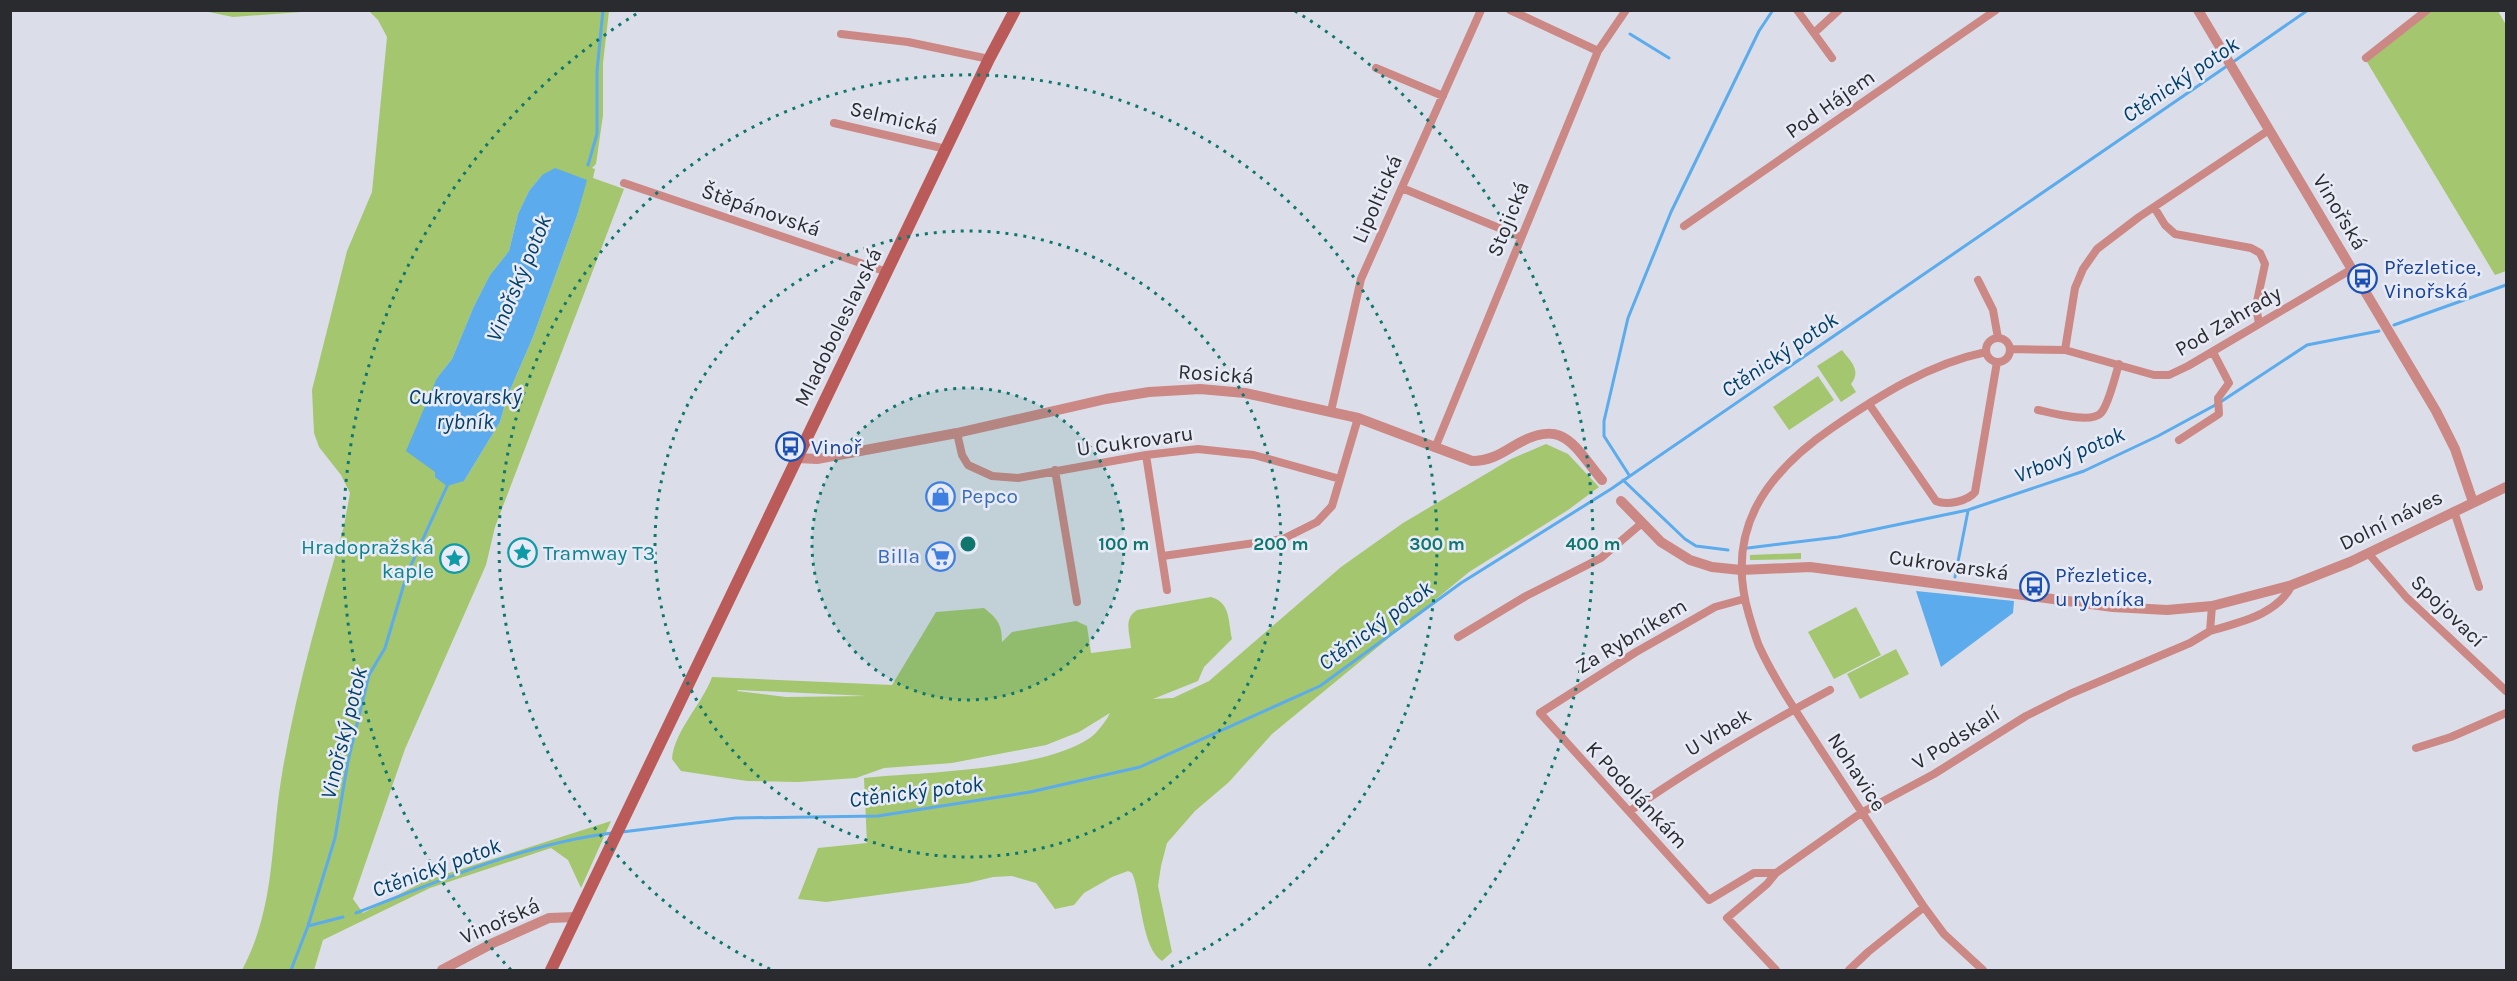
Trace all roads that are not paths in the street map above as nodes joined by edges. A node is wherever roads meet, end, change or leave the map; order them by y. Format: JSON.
{"nodes":[{"id":1,"x":1015,"y":10,"type":"edge"},
{"id":2,"x":1481,"y":10,"type":"edge"},
{"id":3,"x":1510,"y":10,"type":"edge"},
{"id":4,"x":1626,"y":10,"type":"edge"},
{"id":5,"x":1797,"y":10,"type":"edge"},
{"id":6,"x":1839,"y":10,"type":"edge"},
{"id":7,"x":1996,"y":10,"type":"edge"},
{"id":8,"x":2198,"y":10,"type":"edge"},
{"id":9,"x":2427,"y":10,"type":"edge"},
{"id":10,"x":1814,"y":33,"type":"junction"},
{"id":11,"x":841,"y":34,"type":"dead end"},
{"id":12,"x":1598,"y":51,"type":"junction"},
{"id":13,"x":1832,"y":58,"type":"dead end"},
{"id":14,"x":2366,"y":58,"type":"dead end"},
{"id":15,"x":989,"y":59,"type":"junction"},
{"id":16,"x":1376,"y":68,"type":"dead end"},
{"id":17,"x":1443,"y":96,"type":"junction"},
{"id":18,"x":834,"y":123,"type":"dead end"},
{"id":19,"x":2269,"y":130,"type":"junction"},
{"id":20,"x":946,"y":149,"type":"junction"},
{"id":21,"x":624,"y":183,"type":"dead end"},
{"id":22,"x":1402,"y":188,"type":"junction"},
{"id":23,"x":2154,"y":207,"type":"junction"},
{"id":24,"x":1684,"y":226,"type":"dead end"},
{"id":25,"x":1521,"y":237,"type":"junction"},
{"id":26,"x":2352,"y":269,"type":"junction"},
{"id":27,"x":887,"y":272,"type":"junction"},
{"id":28,"x":1978,"y":280,"type":"dead end"},
{"id":29,"x":2259,"y":324,"type":"junction"},
{"id":30,"x":1998,"y":339,"type":"junction"},
{"id":31,"x":2010,"y":349,"type":"junction"},
{"id":32,"x":2065,"y":350,"type":"junction"},
{"id":33,"x":1986,"y":352,"type":"junction"},
{"id":34,"x":2213,"y":352,"type":"junction"},
{"id":35,"x":1997,"y":362,"type":"junction"},
{"id":36,"x":2119,"y":364,"type":"junction"},
{"id":37,"x":1869,"y":404,"type":"junction"},
{"id":38,"x":2037,"y":410,"type":"dead end"},
{"id":39,"x":1330,"y":411,"type":"junction"},
{"id":40,"x":1358,"y":418,"type":"junction"},
{"id":41,"x":957,"y":433,"type":"junction"},
{"id":42,"x":2179,"y":440,"type":"dead end"},
{"id":43,"x":1435,"y":448,"type":"junction"},
{"id":44,"x":1146,"y":455,"type":"junction"},
{"id":45,"x":797,"y":458,"type":"junction"},
{"id":46,"x":1055,"y":470,"type":"junction"},
{"id":47,"x":1340,"y":479,"type":"junction"},
{"id":48,"x":1602,"y":480,"type":"dead end"},
{"id":49,"x":2506,"y":487,"type":"edge"},
{"id":50,"x":1621,"y":501,"type":"dead end"},
{"id":51,"x":2473,"y":502,"type":"junction"},
{"id":52,"x":2454,"y":512,"type":"junction"},
{"id":53,"x":1642,"y":523,"type":"junction"},
{"id":54,"x":2368,"y":553,"type":"junction"},
{"id":55,"x":1163,"y":556,"type":"junction"},
{"id":56,"x":1741,"y":570,"type":"junction"},
{"id":57,"x":2292,"y":585,"type":"junction"},
{"id":58,"x":2479,"y":587,"type":"dead end"},
{"id":59,"x":1167,"y":590,"type":"dead end"},
{"id":60,"x":1744,"y":599,"type":"junction"},
{"id":61,"x":1077,"y":602,"type":"dead end"},
{"id":62,"x":2212,"y":606,"type":"junction"},
{"id":63,"x":2210,"y":631,"type":"junction"},
{"id":64,"x":1458,"y":637,"type":"dead end"},
{"id":65,"x":1830,"y":690,"type":"dead end"},
{"id":66,"x":2506,"y":691,"type":"edge"},
{"id":67,"x":1795,"y":709,"type":"junction"},
{"id":68,"x":1540,"y":713,"type":"joint"},
{"id":69,"x":2506,"y":713,"type":"edge"},
{"id":70,"x":2416,"y":748,"type":"dead end"},
{"id":71,"x":1630,"y":811,"type":"junction"},
{"id":72,"x":1862,"y":813,"type":"junction"},
{"id":73,"x":1776,"y":873,"type":"junction"},
{"id":74,"x":1709,"y":900,"type":"joint"},
{"id":75,"x":1924,"y":907,"type":"junction"},
{"id":76,"x":577,"y":917,"type":"junction"},
{"id":77,"x":442,"y":970,"type":"edge"},
{"id":78,"x":551,"y":970,"type":"edge"},
{"id":79,"x":1776,"y":970,"type":"edge"},
{"id":80,"x":1849,"y":970,"type":"edge"},
{"id":81,"x":1983,"y":970,"type":"edge"}],
"edges":[{"from":1,"to":15,"type":"main road","name":"Mladoboleslavská"},
{"from":2,"to":17,"type":"street","name":"Lipoltická"},
{"from":3,"to":12,"type":"street"},
{"from":4,"to":12,"type":"street","name":"Stojická"},
{"from":5,"to":10,"type":"street"},
{"from":6,"to":10,"type":"street"},
{"from":7,"to":24,"type":"street","name":"Pod Hájem"},
{"from":8,"to":19,"type":"street","name":"Vinořská"},
{"from":9,"to":14,"type":"street"},
{"from":10,"to":13,"type":"street"},
{"from":11,"to":15,"type":"street"},
{"from":12,"to":25,"type":"street","name":"Stojická"},
{"from":15,"to":20,"type":"main road","name":"Mladoboleslavská"},
{"from":16,"to":17,"type":"street"},
{"from":17,"to":22,"type":"street","name":"Lipoltická"},
{"from":18,"to":20,"type":"street","name":"Selmická"},
{"from":19,"to":23,"type":"street"},
{"from":19,"to":26,"type":"street","name":"Vinořská"},
{"from":20,"to":27,"type":"main road","name":"Mladoboleslavská"},
{"from":21,"to":27,"type":"street","name":"Štěpánovská"},
{"from":22,"to":25,"type":"street"},
{"from":22,"to":39,"type":"street","name":"Lipoltická"},
{"from":23,"to":29,"type":"street"},
{"from":23,"to":32,"type":"street"},
{"from":25,"to":43,"type":"street","name":"Stojická"},
{"from":26,"to":29,"type":"street","name":"Pod Zahrady"},
{"from":26,"to":51,"type":"street","name":"Vinořská"},
{"from":27,"to":45,"type":"main road","name":"Mladoboleslavská"},
{"from":28,"to":30,"type":"street"},
{"from":29,"to":34,"type":"street","name":"Pod Zahrady"},
{"from":30,"to":31,"type":"street"},
{"from":30,"to":33,"type":"street"},
{"from":31,"to":32,"type":"street","name":"Pod Zahrady"},
{"from":31,"to":35,"type":"street"},
{"from":32,"to":36,"type":"street","name":"Pod Zahrady"},
{"from":33,"to":35,"type":"street"},
{"from":33,"to":37,"type":"street"},
{"from":34,"to":36,"type":"street","name":"Pod Zahrady"},
{"from":34,"to":42,"type":"street"},
{"from":35,"to":37,"type":"street"},
{"from":36,"to":38,"type":"street"},
{"from":37,"to":56,"type":"street"},
{"from":39,"to":40,"type":"street","name":"Rosická"},
{"from":39,"to":41,"type":"street","name":"Rosická"},
{"from":40,"to":43,"type":"street","name":"Rosická"},
{"from":40,"to":47,"type":"street"},
{"from":41,"to":45,"type":"street","name":"Rosická"},
{"from":41,"to":46,"type":"street","name":"U Cukrovaru"},
{"from":43,"to":48,"type":"street","name":"Rosická"},
{"from":44,"to":46,"type":"street","name":"U Cukrovaru"},
{"from":44,"to":47,"type":"street","name":"U Cukrovaru"},
{"from":44,"to":55,"type":"street"},
{"from":45,"to":76,"type":"main road","name":"Mladoboleslavská"},
{"from":46,"to":61,"type":"street"},
{"from":47,"to":55,"type":"street"},
{"from":49,"to":51,"type":"street","name":"Dolní náves"},
{"from":50,"to":53,"type":"street","name":"Cukrovarská"},
{"from":51,"to":52,"type":"street","name":"Dolní náves"},
{"from":52,"to":54,"type":"street","name":"Dolní náves"},
{"from":52,"to":58,"type":"street"},
{"from":53,"to":56,"type":"street","name":"Cukrovarská"},
{"from":53,"to":64,"type":"street"},
{"from":54,"to":57,"type":"street","name":"Dolní náves"},
{"from":54,"to":66,"type":"street","name":"Spojovací"},
{"from":55,"to":59,"type":"street"},
{"from":56,"to":60,"type":"street","name":"Nohavice"},
{"from":56,"to":62,"type":"street","name":"Cukrovarská"},
{"from":57,"to":62,"type":"street","name":"Cukrovarská"},
{"from":57,"to":63,"type":"street","name":"V Podskalí"},
{"from":60,"to":67,"type":"street","name":"Nohavice"},
{"from":60,"to":68,"type":"street","name":"Za Rybníkem"},
{"from":62,"to":63,"type":"street"},
{"from":63,"to":72,"type":"street","name":"V Podskalí"},
{"from":65,"to":67,"type":"street","name":"U Vrbek"},
{"from":67,"to":71,"type":"street","name":"U Vrbek"},
{"from":67,"to":72,"type":"street","name":"Nohavice"},
{"from":68,"to":71,"type":"street","name":"K Podolánkám"},
{"from":69,"to":70,"type":"street"},
{"from":71,"to":74,"type":"street","name":"K Podolánkám"},
{"from":72,"to":73,"type":"street","name":"V Podskalí"},
{"from":72,"to":75,"type":"street","name":"Nohavice"},
{"from":73,"to":74,"type":"street","name":"V Podskalí"},
{"from":73,"to":79,"type":"street"},
{"from":75,"to":80,"type":"street"},
{"from":75,"to":81,"type":"street","name":"Nohavice"},
{"from":76,"to":77,"type":"street","name":"Vinořská"},
{"from":76,"to":78,"type":"main road","name":"Mladoboleslavská"}]}
